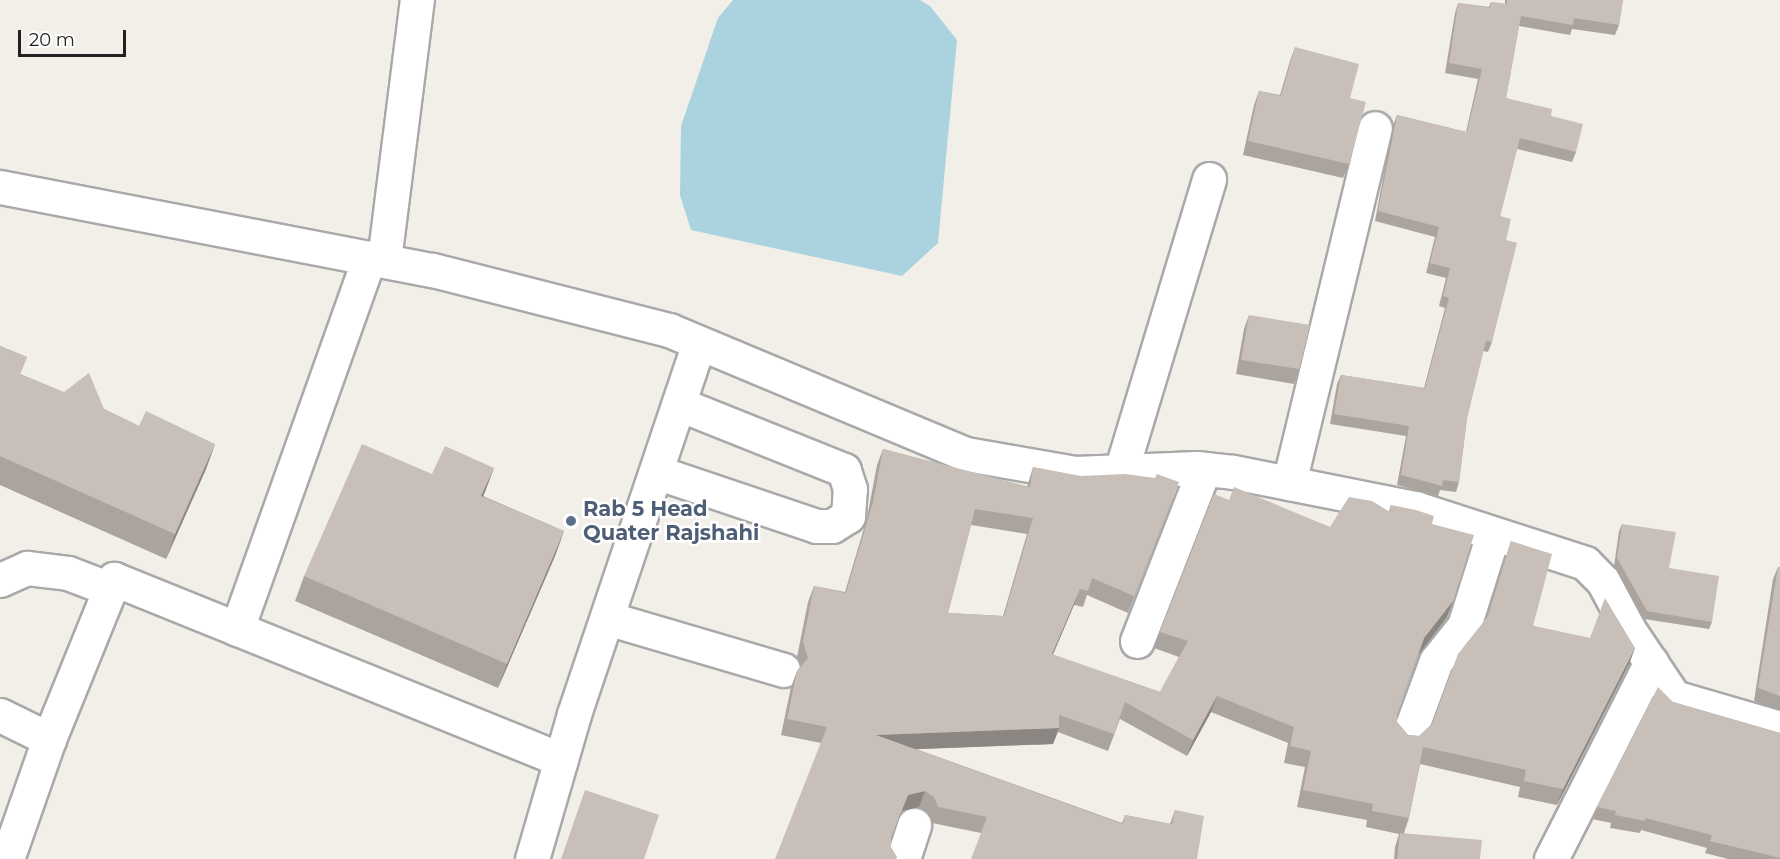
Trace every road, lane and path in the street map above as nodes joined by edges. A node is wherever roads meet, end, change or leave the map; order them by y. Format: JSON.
{"nodes":[{"id":1,"x":417,"y":0,"type":"edge"},
{"id":2,"x":1375,"y":128,"type":"dead end"},
{"id":3,"x":1209,"y":179,"type":"dead end"},
{"id":4,"x":0,"y":187,"type":"edge"},
{"id":5,"x":377,"y":259,"type":"junction"},
{"id":6,"x":699,"y":343,"type":"junction"},
{"id":7,"x":679,"y":404,"type":"junction"},
{"id":8,"x":1204,"y":468,"type":"junction"},
{"id":9,"x":1121,"y":471,"type":"junction"},
{"id":10,"x":656,"y":472,"type":"junction"},
{"id":11,"x":1289,"y":483,"type":"junction"},
{"id":12,"x":1493,"y":534,"type":"junction"},
{"id":13,"x":0,"y":580,"type":"edge"},
{"id":14,"x":110,"y":589,"type":"junction"},
{"id":15,"x":607,"y":618,"type":"junction"},
{"id":16,"x":237,"y":629,"type":"junction"},
{"id":17,"x":1137,"y":641,"type":"dead end"},
{"id":18,"x":1651,"y":662,"type":"junction"},
{"id":19,"x":784,"y":670,"type":"dead end"},
{"id":20,"x":0,"y":715,"type":"edge"},
{"id":21,"x":1780,"y":728,"type":"edge"},
{"id":22,"x":1409,"y":734,"type":"edge"},
{"id":23,"x":49,"y":739,"type":"junction"},
{"id":24,"x":561,"y":760,"type":"junction"},
{"id":25,"x":914,"y":825,"type":"dead end"},
{"id":26,"x":6,"y":848,"type":"edge"},
{"id":27,"x":532,"y":859,"type":"edge"},
{"id":28,"x":903,"y":859,"type":"edge"},
{"id":29,"x":1551,"y":859,"type":"edge"}],
"edges":[{"from":1,"to":5,"type":"street"},
{"from":2,"to":11,"type":"street"},
{"from":3,"to":9,"type":"street"},
{"from":4,"to":5,"type":"street"},
{"from":5,"to":6,"type":"street"},
{"from":5,"to":16,"type":"street"},
{"from":6,"to":7,"type":"street"},
{"from":6,"to":9,"type":"street"},
{"from":7,"to":10,"type":"street"},
{"from":7,"to":10,"type":"street"},
{"from":8,"to":9,"type":"street"},
{"from":8,"to":11,"type":"street"},
{"from":8,"to":17,"type":"street"},
{"from":10,"to":15,"type":"street"},
{"from":11,"to":12,"type":"street"},
{"from":12,"to":18,"type":"street"},
{"from":12,"to":22,"type":"street"},
{"from":13,"to":14,"type":"street"},
{"from":14,"to":16,"type":"street"},
{"from":14,"to":23,"type":"street"},
{"from":15,"to":19,"type":"street"},
{"from":15,"to":24,"type":"street"},
{"from":16,"to":24,"type":"street"},
{"from":18,"to":21,"type":"street"},
{"from":18,"to":29,"type":"street"},
{"from":20,"to":23,"type":"street"},
{"from":23,"to":26,"type":"street"},
{"from":24,"to":27,"type":"street"},
{"from":25,"to":28,"type":"street"}]}
